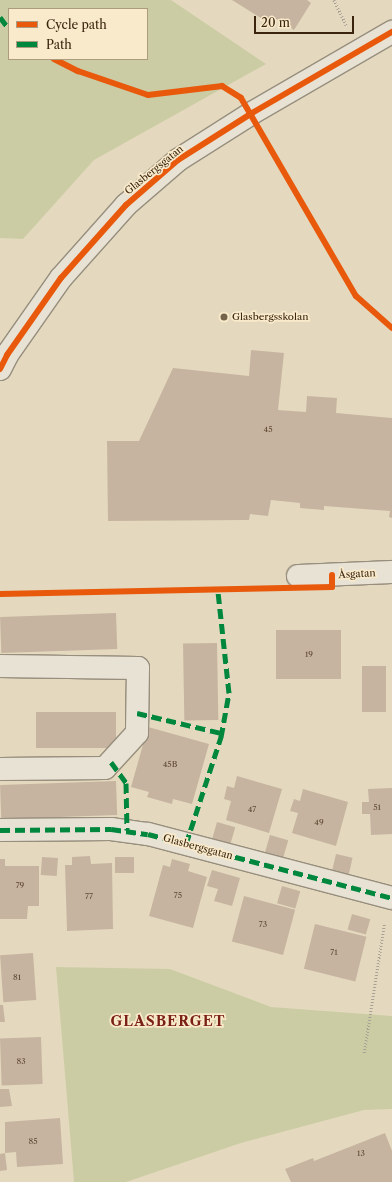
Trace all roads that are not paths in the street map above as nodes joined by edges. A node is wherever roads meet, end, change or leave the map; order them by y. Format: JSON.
{"nodes":[{"id":1,"x":392,"y":32,"type":"edge"},
{"id":2,"x":0,"y":369,"type":"edge"},
{"id":3,"x":392,"y":572,"type":"edge"},
{"id":4,"x":298,"y":576,"type":"dead end"},
{"id":5,"x":0,"y":666,"type":"edge"},
{"id":6,"x":0,"y":769,"type":"edge"},
{"id":7,"x":0,"y":830,"type":"edge"},
{"id":8,"x":390,"y":897,"type":"edge"}],
"edges":[{"from":1,"to":2,"type":"street","name":"Glasbergsgatan"},
{"from":3,"to":4,"type":"street","name":"Åsgatan"},
{"from":5,"to":6,"type":"street"},
{"from":7,"to":8,"type":"street","name":"Glasbergsgatan"}]}
